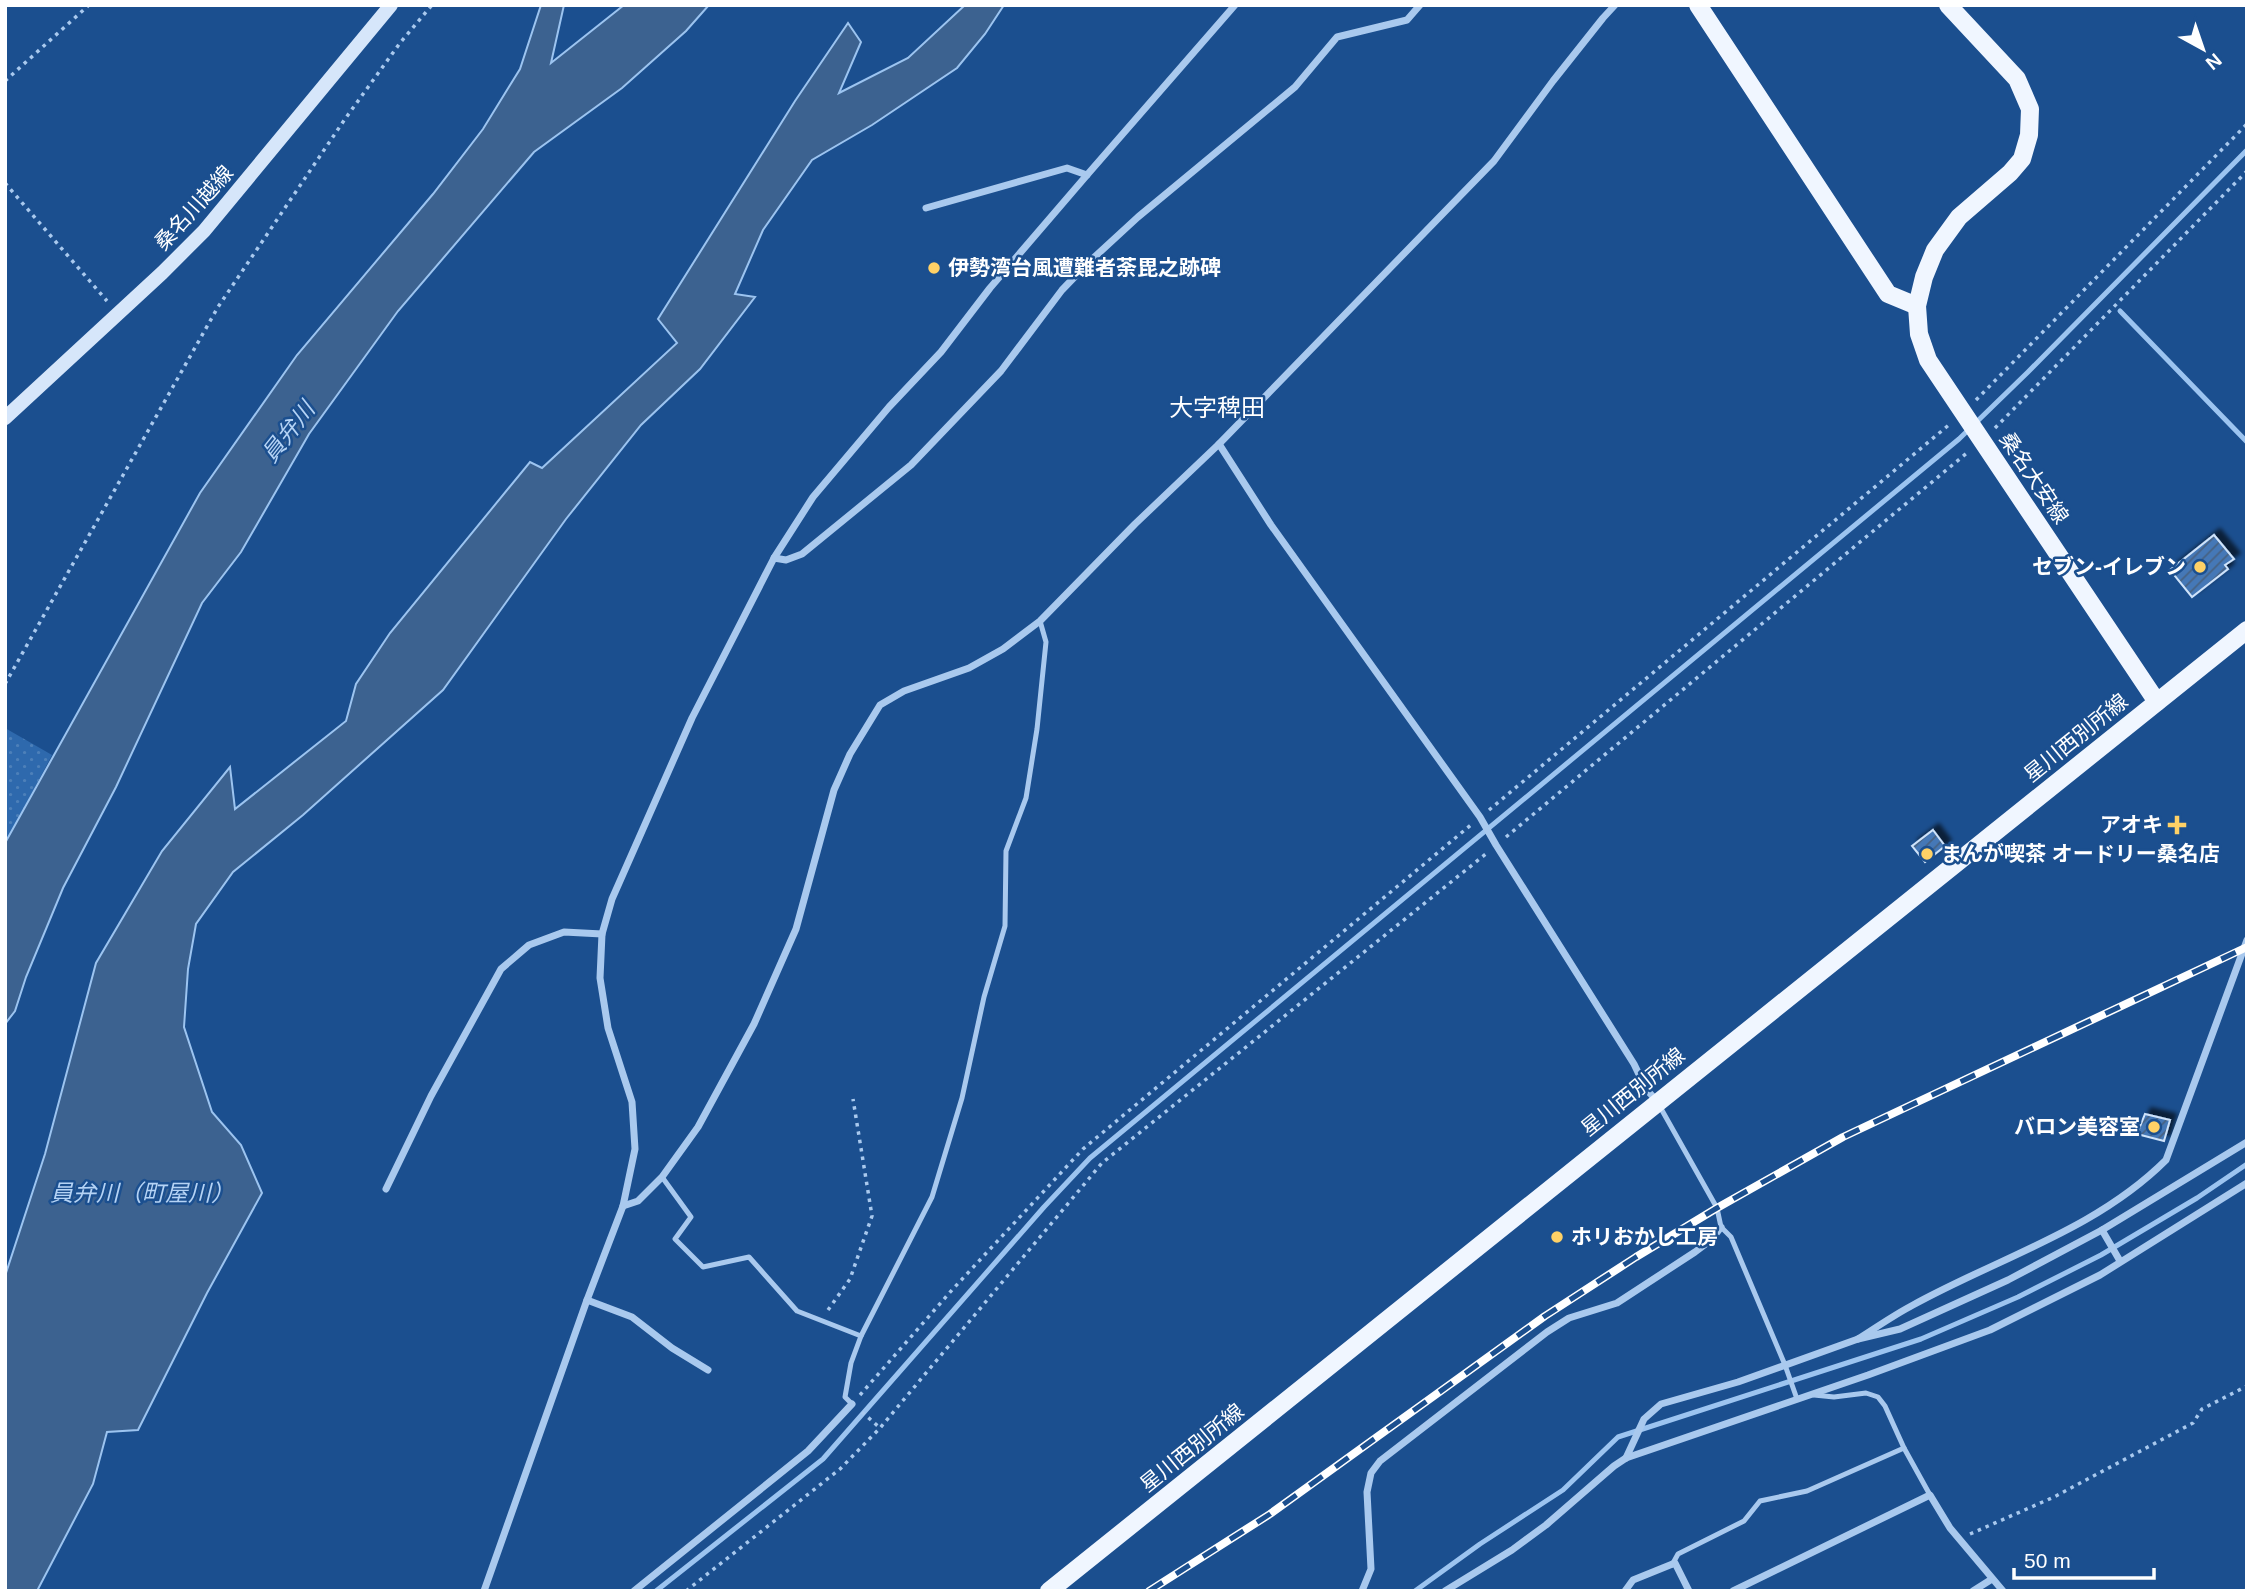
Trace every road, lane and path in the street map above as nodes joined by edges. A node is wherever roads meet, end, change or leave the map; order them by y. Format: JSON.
{"nodes":[{"id":1,"x":89,"y":5,"type":"edge"},
{"id":2,"x":391,"y":5,"type":"edge"},
{"id":3,"x":432,"y":5,"type":"edge"},
{"id":4,"x":1235,"y":5,"type":"edge"},
{"id":5,"x":1420,"y":5,"type":"edge"},
{"id":6,"x":1615,"y":5,"type":"edge"},
{"id":7,"x":1698,"y":5,"type":"edge"},
{"id":8,"x":1948,"y":5,"type":"edge"},
{"id":9,"x":5,"y":81,"type":"edge"},
{"id":10,"x":2247,"y":124,"type":"edge"},
{"id":11,"x":2247,"y":171,"type":"edge"},
{"id":12,"x":1087,"y":174,"type":"junction"},
{"id":13,"x":5,"y":183,"type":"edge"},
{"id":14,"x":926,"y":208,"type":"dead end"},
{"id":15,"x":1917,"y":306,"type":"junction"},
{"id":16,"x":118,"y":314,"type":"junction"},
{"id":17,"x":1965,"y":416,"type":"junction"},
{"id":18,"x":5,"y":418,"type":"edge"},
{"id":19,"x":1980,"y":439,"type":"junction"},
{"id":20,"x":1219,"y":444,"type":"junction"},
{"id":21,"x":774,"y":558,"type":"junction"},
{"id":22,"x":1040,"y":621,"type":"junction"},
{"id":23,"x":2247,"y":630,"type":"edge"},
{"id":24,"x":5,"y":684,"type":"edge"},
{"id":25,"x":2157,"y":702,"type":"junction"},
{"id":26,"x":1481,"y":819,"type":"junction"},
{"id":27,"x":1496,"y":845,"type":"junction"},
{"id":28,"x":602,"y":934,"type":"junction"},
{"id":29,"x":2247,"y":940,"type":"edge"},
{"id":30,"x":853,"y":1099,"type":"dead end"},
{"id":31,"x":1657,"y":1102,"type":"junction"},
{"id":32,"x":2247,"y":1142,"type":"edge"},
{"id":33,"x":663,"y":1177,"type":"junction"},
{"id":34,"x":2247,"y":1183,"type":"edge"},
{"id":35,"x":386,"y":1189,"type":"dead end"},
{"id":36,"x":624,"y":1206,"type":"junction"},
{"id":37,"x":1721,"y":1227,"type":"junction"},
{"id":38,"x":2104,"y":1232,"type":"junction"},
{"id":39,"x":2119,"y":1259,"type":"junction"},
{"id":40,"x":587,"y":1300,"type":"junction"},
{"id":41,"x":821,"y":1320,"type":"junction"},
{"id":42,"x":860,"y":1336,"type":"junction"},
{"id":43,"x":1858,"y":1339,"type":"junction"},
{"id":44,"x":1785,"y":1365,"type":"junction"},
{"id":45,"x":708,"y":1370,"type":"dead end"},
{"id":46,"x":2247,"y":1385,"type":"edge"},
{"id":47,"x":1808,"y":1394,"type":"junction"},
{"id":48,"x":1797,"y":1399,"type":"junction"},
{"id":49,"x":852,"y":1404,"type":"junction"},
{"id":50,"x":872,"y":1422,"type":"dead end"},
{"id":51,"x":880,"y":1428,"type":"junction"},
{"id":52,"x":1904,"y":1448,"type":"junction"},
{"id":53,"x":1626,"y":1458,"type":"junction"},
{"id":54,"x":1930,"y":1495,"type":"junction"},
{"id":55,"x":1959,"y":1539,"type":"junction"},
{"id":56,"x":1672,"y":1565,"type":"junction"},
{"id":57,"x":1992,"y":1579,"type":"junction"},
{"id":58,"x":484,"y":1591,"type":"edge"},
{"id":59,"x":634,"y":1591,"type":"edge"},
{"id":60,"x":686,"y":1591,"type":"edge"},
{"id":61,"x":1049,"y":1591,"type":"edge"},
{"id":62,"x":1362,"y":1591,"type":"edge"},
{"id":63,"x":1445,"y":1591,"type":"edge"},
{"id":64,"x":1625,"y":1591,"type":"edge"},
{"id":65,"x":1689,"y":1591,"type":"edge"},
{"id":66,"x":1732,"y":1591,"type":"edge"},
{"id":67,"x":1973,"y":1591,"type":"edge"},
{"id":68,"x":2003,"y":1591,"type":"edge"}],
"edges":[{"from":1,"to":9,"type":"path"},
{"from":2,"to":16,"type":"main road","name":"桑名川越線"},
{"from":3,"to":24,"type":"path"},
{"from":4,"to":12,"type":"street"},
{"from":5,"to":21,"type":"street"},
{"from":6,"to":20,"type":"street"},
{"from":7,"to":15,"type":"main road"},
{"from":8,"to":15,"type":"main road","name":"桑名大安線"},
{"from":10,"to":17,"type":"path"},
{"from":11,"to":19,"type":"path"},
{"from":12,"to":14,"type":"street"},
{"from":12,"to":21,"type":"street"},
{"from":13,"to":16,"type":"path"},
{"from":15,"to":17,"type":"main road","name":"桑名大安線"},
{"from":16,"to":18,"type":"main road","name":"桑名川越線"},
{"from":17,"to":19,"type":"main road","name":"桑名大安線"},
{"from":17,"to":26,"type":"path"},
{"from":19,"to":25,"type":"main road","name":"桑名大安線"},
{"from":19,"to":27,"type":"path"},
{"from":20,"to":22,"type":"street"},
{"from":20,"to":26,"type":"street"},
{"from":21,"to":28,"type":"street"},
{"from":22,"to":33,"type":"street"},
{"from":22,"to":42,"type":"lane"},
{"from":23,"to":25,"type":"main road","name":"星川西別所線"},
{"from":25,"to":31,"type":"main road","name":"星川西別所線"},
{"from":26,"to":27,"type":"street"},
{"from":26,"to":49,"type":"path"},
{"from":27,"to":31,"type":"street"},
{"from":27,"to":51,"type":"path"},
{"from":28,"to":35,"type":"street"},
{"from":28,"to":36,"type":"street"},
{"from":29,"to":43,"type":"street"},
{"from":30,"to":41,"type":"path"},
{"from":31,"to":37,"type":"lane"},
{"from":31,"to":61,"type":"main road","name":"星川西別所線"},
{"from":32,"to":38,"type":"street"},
{"from":33,"to":36,"type":"street"},
{"from":33,"to":41,"type":"lane"},
{"from":34,"to":39,"type":"street"},
{"from":36,"to":40,"type":"street"},
{"from":37,"to":44,"type":"lane"},
{"from":37,"to":62,"type":"street"},
{"from":38,"to":39,"type":"street"},
{"from":38,"to":43,"type":"street"},
{"from":39,"to":47,"type":"street"},
{"from":40,"to":45,"type":"street"},
{"from":40,"to":58,"type":"street"},
{"from":41,"to":42,"type":"lane"},
{"from":42,"to":49,"type":"lane"},
{"from":43,"to":44,"type":"street"},
{"from":44,"to":48,"type":"lane"},
{"from":44,"to":53,"type":"street"},
{"from":46,"to":55,"type":"path"},
{"from":47,"to":48,"type":"street"},
{"from":47,"to":52,"type":"lane"},
{"from":48,"to":53,"type":"street"},
{"from":49,"to":59,"type":"street"},
{"from":50,"to":51,"type":"path"},
{"from":51,"to":60,"type":"path"},
{"from":52,"to":54,"type":"lane"},
{"from":52,"to":56,"type":"lane"},
{"from":53,"to":63,"type":"street"},
{"from":54,"to":55,"type":"street"},
{"from":54,"to":66,"type":"street"},
{"from":55,"to":57,"type":"street"},
{"from":56,"to":64,"type":"street"},
{"from":56,"to":65,"type":"street"},
{"from":57,"to":67,"type":"street"},
{"from":57,"to":68,"type":"street"}]}
